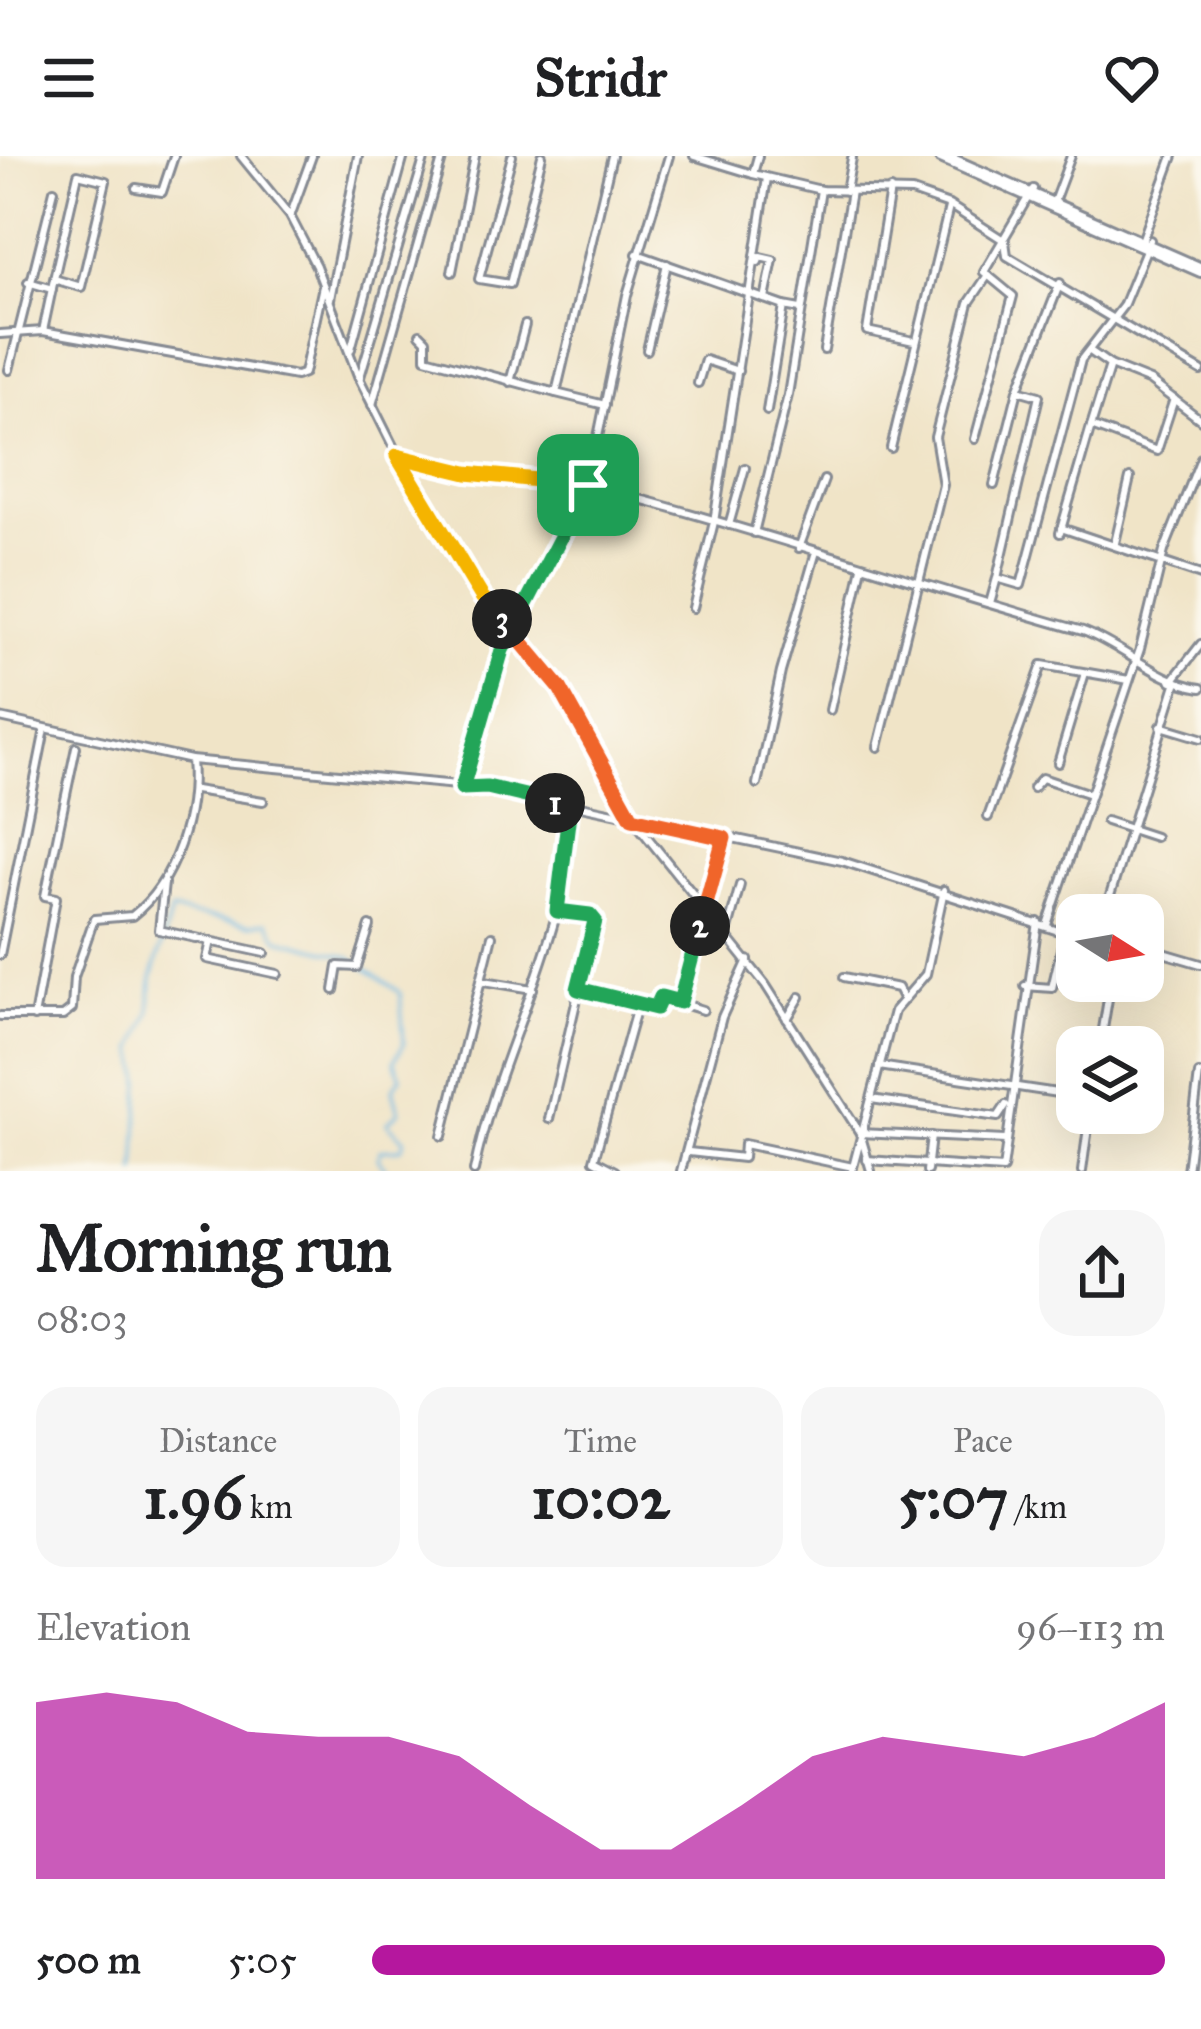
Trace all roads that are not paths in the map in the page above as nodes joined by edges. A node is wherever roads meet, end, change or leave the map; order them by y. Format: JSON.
{"nodes":[{"id":1,"x":174,"y":156,"type":"edge"},
{"id":2,"x":241,"y":156,"type":"edge"},
{"id":3,"x":312,"y":156,"type":"edge"},
{"id":4,"x":358,"y":156,"type":"edge"},
{"id":5,"x":404,"y":156,"type":"edge"},
{"id":6,"x":425,"y":156,"type":"edge"},
{"id":7,"x":443,"y":156,"type":"edge"},
{"id":8,"x":475,"y":156,"type":"edge"},
{"id":9,"x":512,"y":156,"type":"edge"},
{"id":10,"x":542,"y":156,"type":"edge"},
{"id":11,"x":612,"y":156,"type":"edge"},
{"id":12,"x":669,"y":156,"type":"edge"},
{"id":13,"x":694,"y":156,"type":"edge"},
{"id":14,"x":758,"y":156,"type":"edge"},
{"id":15,"x":941,"y":156,"type":"edge"},
{"id":16,"x":1071,"y":156,"type":"edge"},
{"id":17,"x":1173,"y":156,"type":"edge"},
{"id":18,"x":852,"y":158,"type":"edge"},
{"id":19,"x":968,"y":160,"type":"edge"},
{"id":20,"x":753,"y":174,"type":"junction"},
{"id":21,"x":767,"y":178,"type":"junction"},
{"id":22,"x":136,"y":188,"type":"dead end"},
{"id":23,"x":53,"y":190,"type":"dead end"},
{"id":24,"x":821,"y":190,"type":"junction"},
{"id":25,"x":890,"y":190,"type":"junction"},
{"id":26,"x":848,"y":191,"type":"junction"},
{"id":27,"x":1032,"y":192,"type":"junction"},
{"id":28,"x":1055,"y":199,"type":"junction"},
{"id":29,"x":949,"y":205,"type":"junction"},
{"id":30,"x":290,"y":216,"type":"junction"},
{"id":31,"x":1005,"y":241,"type":"junction"},
{"id":32,"x":1145,"y":242,"type":"junction"},
{"id":33,"x":638,"y":254,"type":"junction"},
{"id":34,"x":758,"y":262,"type":"dead end"},
{"id":35,"x":667,"y":264,"type":"junction"},
{"id":36,"x":1201,"y":266,"type":"edge"},
{"id":37,"x":452,"y":272,"type":"dead end"},
{"id":38,"x":988,"y":275,"type":"junction"},
{"id":39,"x":54,"y":279,"type":"junction"},
{"id":40,"x":28,"y":282,"type":"junction"},
{"id":41,"x":324,"y":284,"type":"junction"},
{"id":42,"x":1060,"y":284,"type":"junction"},
{"id":43,"x":52,"y":289,"type":"junction"},
{"id":44,"x":749,"y":293,"type":"junction"},
{"id":45,"x":330,"y":299,"type":"junction"},
{"id":46,"x":765,"y":299,"type":"junction"},
{"id":47,"x":784,"y":306,"type":"junction"},
{"id":48,"x":801,"y":309,"type":"junction"},
{"id":49,"x":1113,"y":321,"type":"junction"},
{"id":50,"x":525,"y":325,"type":"dead end"},
{"id":51,"x":43,"y":331,"type":"junction"},
{"id":52,"x":0,"y":334,"type":"edge"},
{"id":53,"x":420,"y":334,"type":"dead end"},
{"id":54,"x":16,"y":337,"type":"junction"},
{"id":55,"x":914,"y":340,"type":"junction"},
{"id":56,"x":647,"y":350,"type":"dead end"},
{"id":57,"x":824,"y":350,"type":"dead end"},
{"id":58,"x":1090,"y":351,"type":"junction"},
{"id":59,"x":350,"y":352,"type":"junction"},
{"id":60,"x":1110,"y":365,"type":"junction"},
{"id":61,"x":9,"y":370,"type":"dead end"},
{"id":62,"x":738,"y":371,"type":"junction"},
{"id":63,"x":1201,"y":371,"type":"edge"},
{"id":64,"x":359,"y":378,"type":"junction"},
{"id":65,"x":510,"y":382,"type":"junction"},
{"id":66,"x":698,"y":383,"type":"dead end"},
{"id":67,"x":1018,"y":390,"type":"junction"},
{"id":68,"x":556,"y":393,"type":"junction"},
{"id":69,"x":1174,"y":399,"type":"junction"},
{"id":70,"x":605,"y":404,"type":"junction"},
{"id":71,"x":372,"y":405,"type":"junction"},
{"id":72,"x":767,"y":411,"type":"dead end"},
{"id":73,"x":1201,"y":420,"type":"edge"},
{"id":74,"x":1091,"y":426,"type":"junction"},
{"id":75,"x":975,"y":439,"type":"dead end"},
{"id":76,"x":891,"y":448,"type":"dead end"},
{"id":77,"x":397,"y":456,"type":"junction"},
{"id":78,"x":1201,"y":458,"type":"edge"},
{"id":79,"x":746,"y":468,"type":"dead end"},
{"id":80,"x":1198,"y":469,"type":"edge"},
{"id":81,"x":1130,"y":478,"type":"dead end"},
{"id":82,"x":824,"y":481,"type":"dead end"},
{"id":83,"x":588,"y":485,"type":"junction"},
{"id":84,"x":994,"y":485,"type":"dead end"},
{"id":85,"x":714,"y":522,"type":"junction"},
{"id":86,"x":729,"y":525,"type":"junction"},
{"id":87,"x":754,"y":533,"type":"junction"},
{"id":88,"x":1115,"y":543,"type":"junction"},
{"id":89,"x":799,"y":548,"type":"junction"},
{"id":90,"x":815,"y":554,"type":"junction"},
{"id":91,"x":1162,"y":562,"type":"junction"},
{"id":92,"x":862,"y":567,"type":"junction"},
{"id":93,"x":1201,"y":575,"type":"edge"},
{"id":94,"x":997,"y":578,"type":"junction"},
{"id":95,"x":917,"y":581,"type":"junction"},
{"id":96,"x":990,"y":603,"type":"junction"},
{"id":97,"x":693,"y":608,"type":"dead end"},
{"id":98,"x":512,"y":631,"type":"junction"},
{"id":99,"x":1201,"y":644,"type":"edge"},
{"id":100,"x":1137,"y":656,"type":"junction"},
{"id":101,"x":1085,"y":673,"type":"junction"},
{"id":102,"x":1129,"y":680,"type":"junction"},
{"id":103,"x":1174,"y":683,"type":"junction"},
{"id":104,"x":1201,"y":688,"type":"edge"},
{"id":105,"x":830,"y":710,"type":"dead end"},
{"id":106,"x":0,"y":718,"type":"edge"},
{"id":107,"x":1161,"y":726,"type":"junction"},
{"id":108,"x":45,"y":729,"type":"junction"},
{"id":109,"x":1201,"y":737,"type":"edge"},
{"id":110,"x":76,"y":747,"type":"dead end"},
{"id":111,"x":878,"y":748,"type":"dead end"},
{"id":112,"x":191,"y":760,"type":"junction"},
{"id":113,"x":1058,"y":763,"type":"dead end"},
{"id":114,"x":757,"y":784,"type":"dead end"},
{"id":115,"x":462,"y":788,"type":"junction"},
{"id":116,"x":1033,"y":788,"type":"dead end"},
{"id":117,"x":194,"y":790,"type":"junction"},
{"id":118,"x":1090,"y":794,"type":"junction"},
{"id":119,"x":263,"y":800,"type":"dead end"},
{"id":120,"x":570,"y":805,"type":"junction"},
{"id":121,"x":988,"y":817,"type":"dead end"},
{"id":122,"x":632,"y":818,"type":"junction"},
{"id":123,"x":1106,"y":820,"type":"dead end"},
{"id":124,"x":1127,"y":826,"type":"junction"},
{"id":125,"x":1155,"y":837,"type":"dead end"},
{"id":126,"x":724,"y":838,"type":"junction"},
{"id":127,"x":164,"y":878,"type":"junction"},
{"id":128,"x":740,"y":885,"type":"dead end"},
{"id":129,"x":944,"y":890,"type":"junction"},
{"id":130,"x":1109,"y":894,"type":"edge"},
{"id":131,"x":557,"y":911,"type":"junction"},
{"id":132,"x":704,"y":911,"type":"junction"},
{"id":133,"x":1042,"y":923,"type":"junction"},
{"id":134,"x":370,"y":926,"type":"dead end"},
{"id":135,"x":1056,"y":928,"type":"edge"},
{"id":136,"x":726,"y":934,"type":"junction"},
{"id":137,"x":492,"y":936,"type":"dead end"},
{"id":138,"x":211,"y":941,"type":"junction"},
{"id":139,"x":265,"y":952,"type":"dead end"},
{"id":140,"x":1164,"y":953,"type":"edge"},
{"id":141,"x":0,"y":955,"type":"edge"},
{"id":142,"x":748,"y":960,"type":"junction"},
{"id":143,"x":1201,"y":964,"type":"edge"},
{"id":144,"x":1056,"y":971,"type":"edge"},
{"id":145,"x":278,"y":974,"type":"dead end"},
{"id":146,"x":844,"y":977,"type":"dead end"},
{"id":147,"x":484,"y":981,"type":"junction"},
{"id":148,"x":1025,"y":986,"type":"junction"},
{"id":149,"x":533,"y":989,"type":"junction"},
{"id":150,"x":578,"y":989,"type":"junction"},
{"id":151,"x":334,"y":990,"type":"dead end"},
{"id":152,"x":800,"y":997,"type":"dead end"},
{"id":153,"x":904,"y":998,"type":"junction"},
{"id":154,"x":680,"y":1002,"type":"junction"},
{"id":155,"x":638,"y":1003,"type":"junction"},
{"id":156,"x":703,"y":1010,"type":"dead end"},
{"id":157,"x":0,"y":1016,"type":"edge"},
{"id":158,"x":34,"y":1016,"type":"junction"},
{"id":159,"x":786,"y":1020,"type":"junction"},
{"id":160,"x":879,"y":1066,"type":"junction"},
{"id":161,"x":1199,"y":1074,"type":"edge"},
{"id":162,"x":1010,"y":1088,"type":"junction"},
{"id":163,"x":1056,"y":1093,"type":"edge"},
{"id":164,"x":869,"y":1099,"type":"junction"},
{"id":165,"x":1008,"y":1102,"type":"junction"},
{"id":166,"x":549,"y":1119,"type":"dead end"},
{"id":167,"x":860,"y":1132,"type":"junction"},
{"id":168,"x":1087,"y":1134,"type":"edge"},
{"id":169,"x":442,"y":1136,"type":"dead end"},
{"id":170,"x":931,"y":1136,"type":"junction"},
{"id":171,"x":1005,"y":1140,"type":"junction"},
{"id":172,"x":689,"y":1152,"type":"dead end"},
{"id":173,"x":867,"y":1160,"type":"junction"},
{"id":174,"x":928,"y":1167,"type":"edge"},
{"id":175,"x":852,"y":1169,"type":"edge"},
{"id":176,"x":474,"y":1171,"type":"edge"},
{"id":177,"x":615,"y":1171,"type":"edge"},
{"id":178,"x":681,"y":1171,"type":"edge"},
{"id":179,"x":871,"y":1171,"type":"edge"},
{"id":180,"x":1082,"y":1171,"type":"edge"},
{"id":181,"x":1187,"y":1171,"type":"edge"}],
"edges":[{"from":1,"to":22,"type":"street"},
{"from":2,"to":30,"type":"street"},
{"from":3,"to":30,"type":"street"},
{"from":4,"to":45,"type":"street"},
{"from":5,"to":59,"type":"street"},
{"from":6,"to":64,"type":"street"},
{"from":7,"to":71,"type":"street"},
{"from":8,"to":37,"type":"street"},
{"from":9,"to":10,"type":"street"},
{"from":11,"to":68,"type":"street"},
{"from":12,"to":33,"type":"street"},
{"from":13,"to":20,"type":"street"},
{"from":14,"to":20,"type":"street"},
{"from":15,"to":19,"type":"main road"},
{"from":16,"to":28,"type":"street"},
{"from":17,"to":32,"type":"street"},
{"from":18,"to":26,"type":"street"},
{"from":19,"to":27,"type":"main road"},
{"from":20,"to":21,"type":"street"},
{"from":21,"to":24,"type":"street"},
{"from":21,"to":44,"type":"street"},
{"from":23,"to":40,"type":"street"},
{"from":24,"to":26,"type":"street"},
{"from":24,"to":48,"type":"street"},
{"from":25,"to":26,"type":"street"},
{"from":25,"to":29,"type":"street"},
{"from":25,"to":55,"type":"street"},
{"from":26,"to":57,"type":"street"},
{"from":27,"to":28,"type":"main road"},
{"from":27,"to":31,"type":"street"},
{"from":27,"to":32,"type":"main road"},
{"from":28,"to":32,"type":"main road"},
{"from":29,"to":31,"type":"street"},
{"from":29,"to":55,"type":"street"},
{"from":30,"to":41,"type":"street"},
{"from":31,"to":38,"type":"street"},
{"from":31,"to":42,"type":"street"},
{"from":32,"to":36,"type":"main road"},
{"from":32,"to":49,"type":"street"},
{"from":33,"to":35,"type":"street"},
{"from":33,"to":70,"type":"street"},
{"from":34,"to":46,"type":"street"},
{"from":35,"to":44,"type":"street"},
{"from":35,"to":56,"type":"street"},
{"from":38,"to":75,"type":"street"},
{"from":38,"to":95,"type":"street"},
{"from":39,"to":39,"type":"street"},
{"from":39,"to":43,"type":"street"},
{"from":40,"to":43,"type":"street"},
{"from":40,"to":54,"type":"street"},
{"from":41,"to":45,"type":"street"},
{"from":41,"to":51,"type":"street"},
{"from":42,"to":49,"type":"street"},
{"from":42,"to":67,"type":"street"},
{"from":43,"to":51,"type":"street"},
{"from":44,"to":46,"type":"street"},
{"from":44,"to":62,"type":"street"},
{"from":45,"to":59,"type":"street"},
{"from":46,"to":47,"type":"street"},
{"from":47,"to":48,"type":"street"},
{"from":47,"to":72,"type":"street"},
{"from":48,"to":87,"type":"street"},
{"from":49,"to":58,"type":"street"},
{"from":49,"to":63,"type":"street"},
{"from":50,"to":65,"type":"street"},
{"from":51,"to":54,"type":"street"},
{"from":52,"to":54,"type":"street"},
{"from":53,"to":65,"type":"street"},
{"from":54,"to":61,"type":"street"},
{"from":55,"to":76,"type":"street"},
{"from":58,"to":60,"type":"street"},
{"from":58,"to":94,"type":"street"},
{"from":59,"to":64,"type":"street"},
{"from":60,"to":69,"type":"street"},
{"from":60,"to":74,"type":"street"},
{"from":62,"to":66,"type":"street"},
{"from":62,"to":85,"type":"street"},
{"from":64,"to":71,"type":"street"},
{"from":65,"to":68,"type":"street"},
{"from":67,"to":84,"type":"street"},
{"from":67,"to":94,"type":"street"},
{"from":68,"to":70,"type":"street"},
{"from":69,"to":73,"type":"street"},
{"from":69,"to":74,"type":"street"},
{"from":70,"to":83,"type":"street"},
{"from":71,"to":77,"type":"street"},
{"from":74,"to":88,"type":"street"},
{"from":77,"to":83,"type":"street"},
{"from":77,"to":98,"type":"street"},
{"from":78,"to":80,"type":"street"},
{"from":79,"to":86,"type":"street"},
{"from":80,"to":91,"type":"street"},
{"from":81,"to":88,"type":"street"},
{"from":82,"to":89,"type":"street"},
{"from":83,"to":85,"type":"street"},
{"from":83,"to":98,"type":"street"},
{"from":85,"to":86,"type":"street"},
{"from":85,"to":97,"type":"street"},
{"from":86,"to":87,"type":"street"},
{"from":87,"to":89,"type":"street"},
{"from":88,"to":91,"type":"street"},
{"from":89,"to":90,"type":"street"},
{"from":90,"to":92,"type":"street"},
{"from":90,"to":114,"type":"street"},
{"from":91,"to":93,"type":"street"},
{"from":91,"to":100,"type":"street"},
{"from":92,"to":95,"type":"street"},
{"from":92,"to":105,"type":"street"},
{"from":94,"to":96,"type":"street"},
{"from":95,"to":96,"type":"street"},
{"from":95,"to":111,"type":"street"},
{"from":96,"to":100,"type":"street"},
{"from":98,"to":115,"type":"street"},
{"from":98,"to":122,"type":"street"},
{"from":99,"to":103,"type":"street"},
{"from":100,"to":102,"type":"street"},
{"from":100,"to":103,"type":"street"},
{"from":101,"to":102,"type":"street"},
{"from":101,"to":113,"type":"street"},
{"from":101,"to":121,"type":"street"},
{"from":102,"to":118,"type":"street"},
{"from":103,"to":104,"type":"street"},
{"from":103,"to":107,"type":"street"},
{"from":106,"to":108,"type":"street"},
{"from":107,"to":109,"type":"street"},
{"from":107,"to":124,"type":"street"},
{"from":108,"to":112,"type":"street"},
{"from":108,"to":141,"type":"street"},
{"from":110,"to":158,"type":"street"},
{"from":112,"to":115,"type":"street"},
{"from":112,"to":117,"type":"street"},
{"from":115,"to":120,"type":"street"},
{"from":116,"to":118,"type":"street"},
{"from":117,"to":119,"type":"street"},
{"from":117,"to":127,"type":"street"},
{"from":118,"to":133,"type":"street"},
{"from":120,"to":122,"type":"street"},
{"from":120,"to":131,"type":"street"},
{"from":122,"to":126,"type":"street"},
{"from":122,"to":132,"type":"street"},
{"from":123,"to":124,"type":"street"},
{"from":124,"to":125,"type":"street"},
{"from":124,"to":130,"type":"street"},
{"from":126,"to":129,"type":"street"},
{"from":126,"to":132,"type":"street"},
{"from":127,"to":138,"type":"street"},
{"from":127,"to":158,"type":"street"},
{"from":128,"to":136,"type":"street"},
{"from":129,"to":133,"type":"street"},
{"from":129,"to":153,"type":"street"},
{"from":131,"to":149,"type":"street"},
{"from":131,"to":150,"type":"street"},
{"from":132,"to":136,"type":"street"},
{"from":132,"to":154,"type":"street"},
{"from":133,"to":135,"type":"street"},
{"from":133,"to":148,"type":"street"},
{"from":134,"to":151,"type":"street"},
{"from":136,"to":142,"type":"street"},
{"from":137,"to":147,"type":"street"},
{"from":138,"to":139,"type":"street"},
{"from":138,"to":145,"type":"street"},
{"from":140,"to":143,"type":"street"},
{"from":142,"to":159,"type":"street"},
{"from":142,"to":178,"type":"street"},
{"from":144,"to":148,"type":"street"},
{"from":146,"to":153,"type":"street"},
{"from":147,"to":149,"type":"street"},
{"from":147,"to":169,"type":"street"},
{"from":148,"to":162,"type":"street"},
{"from":149,"to":176,"type":"street"},
{"from":150,"to":155,"type":"street"},
{"from":150,"to":166,"type":"street"},
{"from":152,"to":159,"type":"street"},
{"from":153,"to":160,"type":"street"},
{"from":154,"to":155,"type":"street"},
{"from":154,"to":156,"type":"street"},
{"from":155,"to":177,"type":"street"},
{"from":157,"to":158,"type":"street"},
{"from":159,"to":167,"type":"street"},
{"from":160,"to":162,"type":"street"},
{"from":160,"to":164,"type":"street"},
{"from":161,"to":181,"type":"street"},
{"from":162,"to":163,"type":"street"},
{"from":162,"to":165,"type":"street"},
{"from":164,"to":165,"type":"street"},
{"from":164,"to":167,"type":"street"},
{"from":165,"to":171,"type":"street"},
{"from":167,"to":170,"type":"street"},
{"from":167,"to":173,"type":"street"},
{"from":167,"to":175,"type":"street"},
{"from":168,"to":180,"type":"street"},
{"from":170,"to":171,"type":"street"},
{"from":170,"to":174,"type":"street"},
{"from":171,"to":174,"type":"street"},
{"from":172,"to":175,"type":"street"},
{"from":173,"to":174,"type":"street"},
{"from":173,"to":179,"type":"street"}]}
